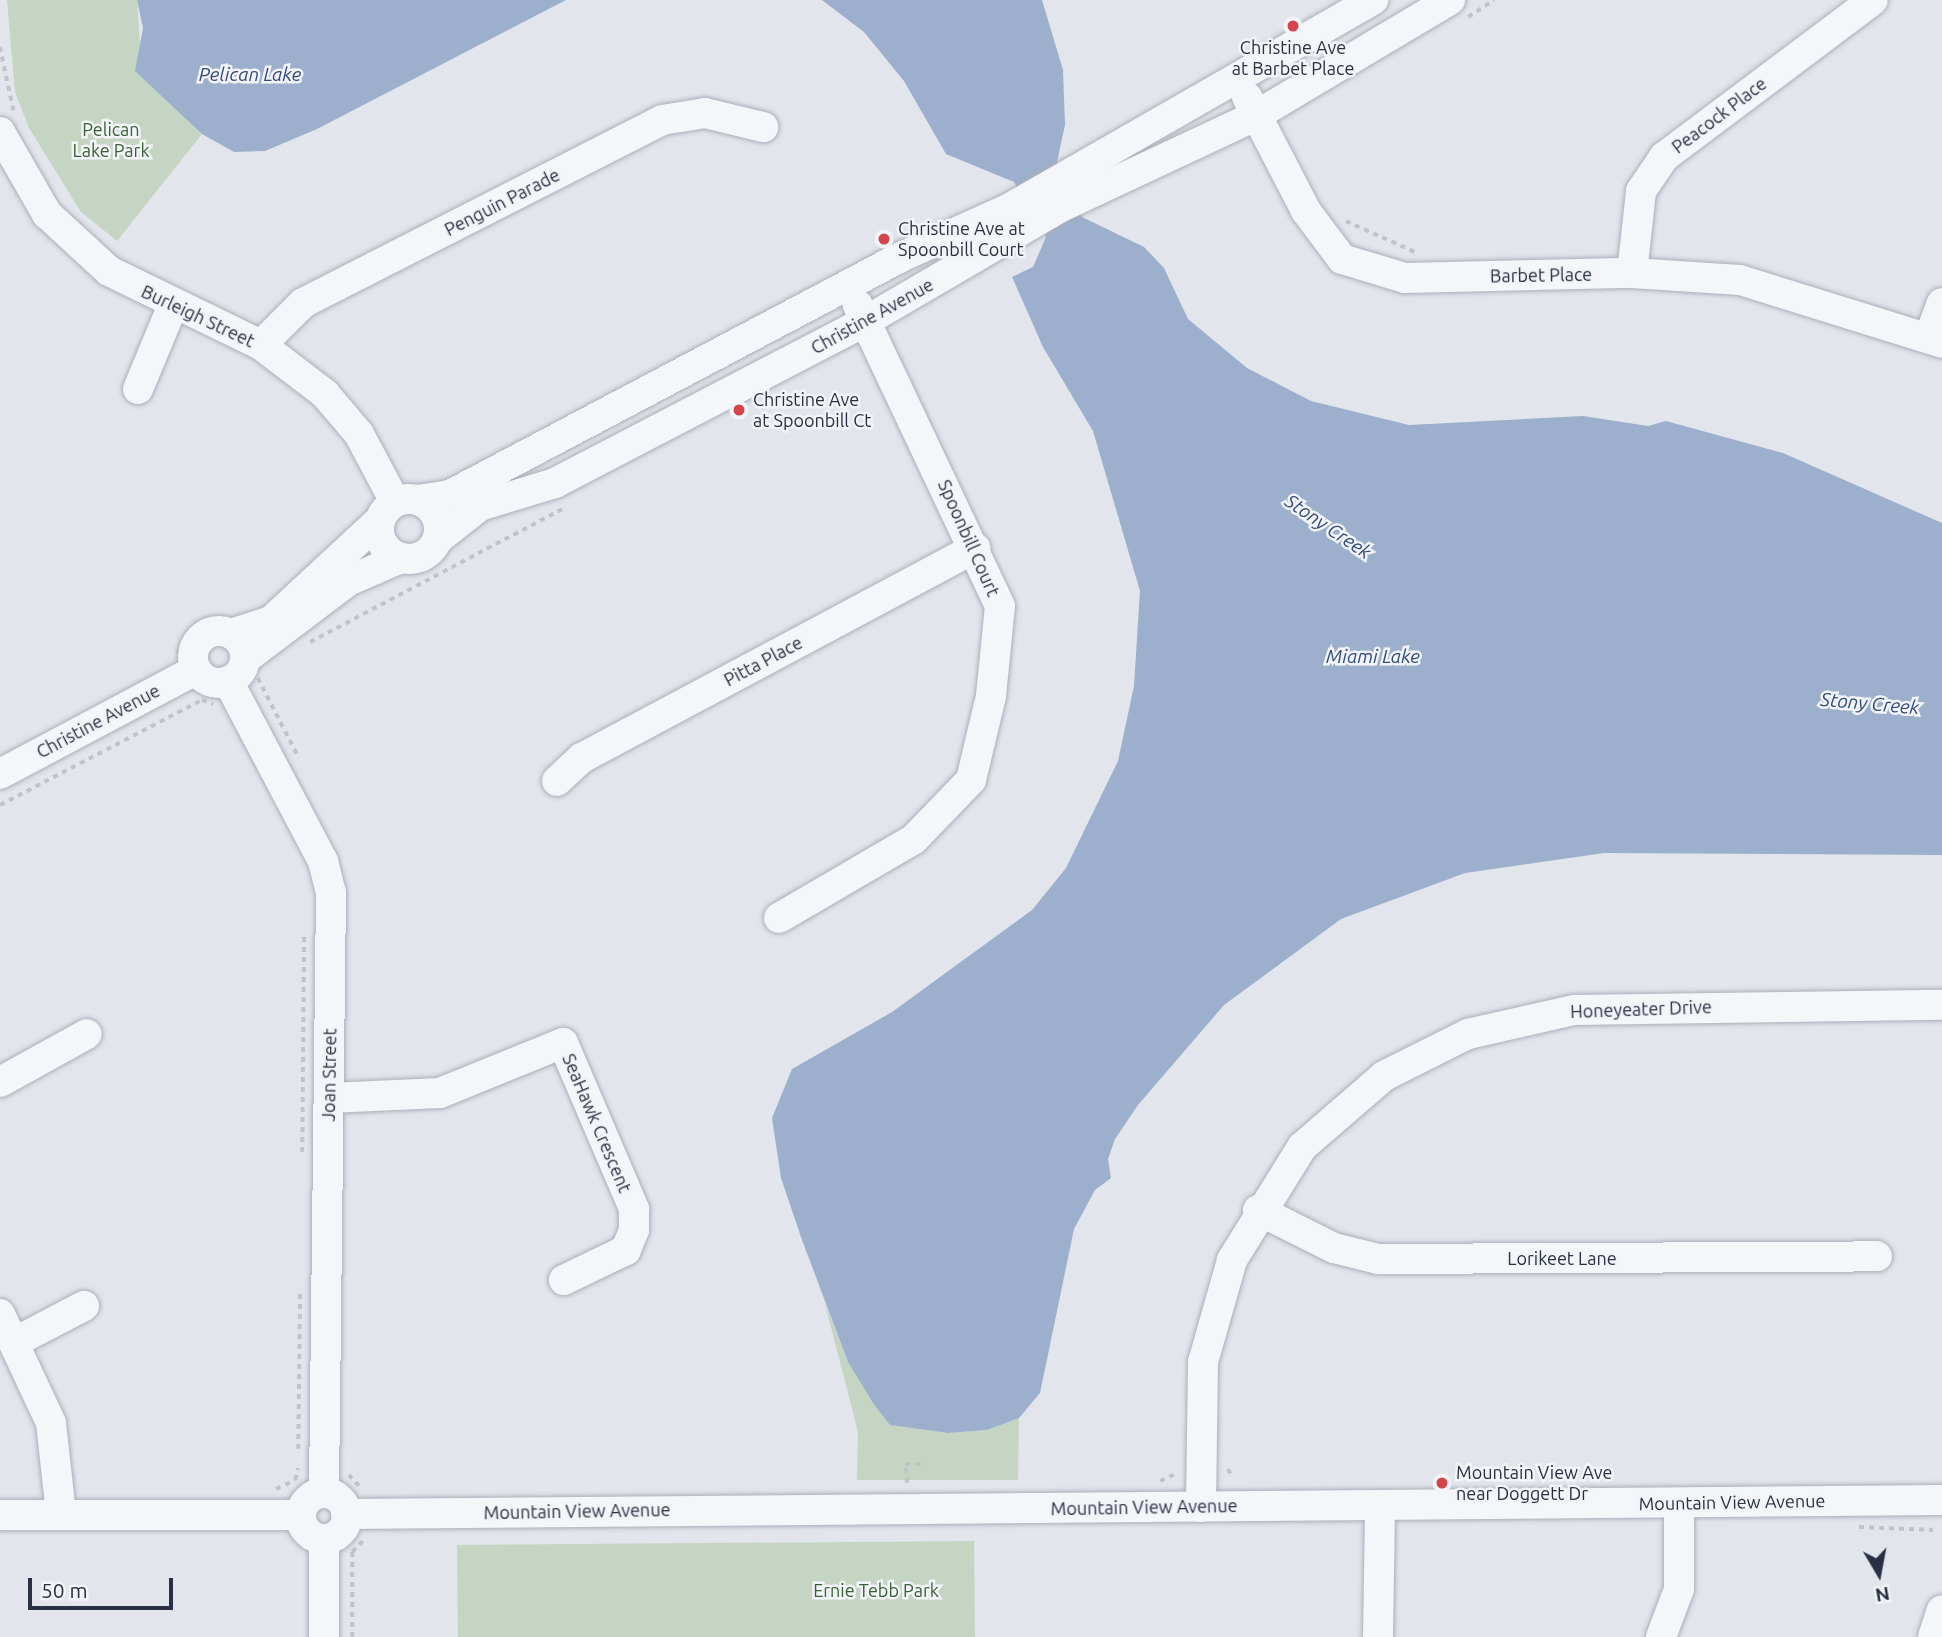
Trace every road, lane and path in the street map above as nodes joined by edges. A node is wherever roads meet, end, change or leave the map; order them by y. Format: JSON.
{"nodes":[{"id":1,"x":1373,"y":0,"type":"edge"},
{"id":2,"x":1494,"y":0,"type":"edge"},
{"id":3,"x":1874,"y":0,"type":"edge"},
{"id":4,"x":1453,"y":13,"type":"edge"},
{"id":5,"x":0,"y":47,"type":"edge"},
{"id":6,"x":1237,"y":80,"type":"junction"},
{"id":7,"x":1257,"y":114,"type":"junction"},
{"id":8,"x":764,"y":127,"type":"dead end"},
{"id":9,"x":5,"y":136,"type":"edge"},
{"id":10,"x":1100,"y":174,"type":"junction"},
{"id":11,"x":1337,"y":215,"type":"dead end"},
{"id":12,"x":1014,"y":219,"type":"junction"},
{"id":13,"x":1428,"y":253,"type":"dead end"},
{"id":14,"x":1632,"y":272,"type":"junction"},
{"id":15,"x":848,"y":285,"type":"junction"},
{"id":16,"x":1942,"y":303,"type":"edge"},
{"id":17,"x":173,"y":305,"type":"junction"},
{"id":18,"x":866,"y":321,"type":"junction"},
{"id":19,"x":1936,"y":340,"type":"edge"},
{"id":20,"x":261,"y":345,"type":"junction"},
{"id":21,"x":138,"y":389,"type":"dead end"},
{"id":22,"x":579,"y":500,"type":"dead end"},
{"id":23,"x":398,"y":508,"type":"junction"},
{"id":24,"x":438,"y":538,"type":"junction"},
{"id":25,"x":975,"y":548,"type":"junction"},
{"id":26,"x":401,"y":558,"type":"junction"},
{"id":27,"x":300,"y":648,"type":"dead end"},
{"id":28,"x":234,"y":661,"type":"junction"},
{"id":29,"x":185,"y":663,"type":"junction"},
{"id":30,"x":305,"y":771,"type":"dead end"},
{"id":31,"x":0,"y":774,"type":"edge"},
{"id":32,"x":558,"y":781,"type":"dead end"},
{"id":33,"x":0,"y":806,"type":"edge"},
{"id":34,"x":779,"y":918,"type":"dead end"},
{"id":35,"x":304,"y":925,"type":"dead end"},
{"id":36,"x":1942,"y":1005,"type":"edge"},
{"id":37,"x":88,"y":1034,"type":"dead end"},
{"id":38,"x":0,"y":1082,"type":"edge"},
{"id":39,"x":329,"y":1098,"type":"junction"},
{"id":40,"x":302,"y":1155,"type":"dead end"},
{"id":41,"x":1258,"y":1210,"type":"junction"},
{"id":42,"x":1877,"y":1256,"type":"dead end"},
{"id":43,"x":301,"y":1278,"type":"dead end"},
{"id":44,"x":564,"y":1280,"type":"dead end"},
{"id":45,"x":84,"y":1306,"type":"dead end"},
{"id":46,"x":0,"y":1314,"type":"edge"},
{"id":47,"x":15,"y":1342,"type":"junction"},
{"id":48,"x":1225,"y":1460,"type":"dead end"},
{"id":49,"x":926,"y":1464,"type":"dead end"},
{"id":50,"x":1232,"y":1476,"type":"dead end"},
{"id":51,"x":906,"y":1483,"type":"dead end"},
{"id":52,"x":273,"y":1489,"type":"dead end"},
{"id":53,"x":324,"y":1493,"type":"junction"},
{"id":54,"x":1942,"y":1500,"type":"edge"},
{"id":55,"x":1679,"y":1503,"type":"junction"},
{"id":56,"x":1380,"y":1505,"type":"junction"},
{"id":57,"x":1201,"y":1507,"type":"junction"},
{"id":58,"x":61,"y":1514,"type":"junction"},
{"id":59,"x":346,"y":1514,"type":"junction"},
{"id":60,"x":0,"y":1515,"type":"edge"},
{"id":61,"x":300,"y":1516,"type":"junction"},
{"id":62,"x":1851,"y":1527,"type":"dead end"},
{"id":63,"x":1933,"y":1530,"type":"dead end"},
{"id":64,"x":365,"y":1538,"type":"dead end"},
{"id":65,"x":324,"y":1539,"type":"junction"},
{"id":66,"x":1942,"y":1610,"type":"edge"},
{"id":67,"x":324,"y":1637,"type":"edge"},
{"id":68,"x":352,"y":1637,"type":"edge"},
{"id":69,"x":1378,"y":1637,"type":"edge"},
{"id":70,"x":1661,"y":1637,"type":"edge"},
{"id":71,"x":1933,"y":1637,"type":"edge"}],
"edges":[{"from":1,"to":6,"type":"street","name":"Christine Avenue"},
{"from":2,"to":4,"type":"path"},
{"from":3,"to":14,"type":"street","name":"Peacock Place"},
{"from":4,"to":7,"type":"street","name":"Christine Avenue"},
{"from":5,"to":9,"type":"path"},
{"from":6,"to":7,"type":"street","name":"Barbet Place"},
{"from":6,"to":10,"type":"street","name":"Christine Avenue"},
{"from":7,"to":10,"type":"street","name":"Christine Avenue"},
{"from":7,"to":14,"type":"street","name":"Barbet Place"},
{"from":8,"to":20,"type":"street","name":"Penguin Parade"},
{"from":9,"to":17,"type":"street","name":"Burleigh Street"},
{"from":10,"to":12,"type":"street","name":"Christine Avenue"},
{"from":11,"to":13,"type":"path"},
{"from":12,"to":15,"type":"street","name":"Christine Avenue"},
{"from":12,"to":18,"type":"street","name":"Christine Avenue"},
{"from":14,"to":19,"type":"street","name":"Barbet Place"},
{"from":15,"to":18,"type":"street","name":"Spoonbill Court"},
{"from":15,"to":23,"type":"street","name":"Christine Avenue"},
{"from":16,"to":19,"type":"street"},
{"from":17,"to":20,"type":"street","name":"Burleigh Street"},
{"from":17,"to":21,"type":"street"},
{"from":18,"to":24,"type":"street","name":"Christine Avenue"},
{"from":18,"to":25,"type":"street","name":"Spoonbill Court"},
{"from":20,"to":23,"type":"street","name":"Burleigh Street"},
{"from":22,"to":27,"type":"path"},
{"from":23,"to":24,"type":"street"},
{"from":23,"to":26,"type":"street"},
{"from":23,"to":28,"type":"street"},
{"from":24,"to":26,"type":"street"},
{"from":25,"to":32,"type":"street","name":"Pitta Place"},
{"from":25,"to":34,"type":"street","name":"Spoonbill Court"},
{"from":26,"to":28,"type":"street"},
{"from":28,"to":29,"type":"street"},
{"from":28,"to":29,"type":"street"},
{"from":28,"to":29,"type":"path"},
{"from":28,"to":30,"type":"path"},
{"from":28,"to":33,"type":"path"},
{"from":28,"to":39,"type":"street","name":"Joan Street"},
{"from":29,"to":31,"type":"street","name":"Christine Avenue"},
{"from":35,"to":40,"type":"path"},
{"from":36,"to":41,"type":"street","name":"Honeyeater Drive"},
{"from":37,"to":38,"type":"street"},
{"from":39,"to":44,"type":"street","name":"SeaHawk Crescent"},
{"from":39,"to":53,"type":"street","name":"Joan Street"},
{"from":41,"to":42,"type":"street","name":"Lorikeet Lane"},
{"from":41,"to":57,"type":"street","name":"Honeyeater Drive"},
{"from":43,"to":52,"type":"path"},
{"from":45,"to":47,"type":"street"},
{"from":46,"to":47,"type":"street"},
{"from":47,"to":58,"type":"street"},
{"from":48,"to":50,"type":"path"},
{"from":49,"to":51,"type":"path"},
{"from":53,"to":59,"type":"street"},
{"from":53,"to":61,"type":"street"},
{"from":54,"to":55,"type":"street","name":"Mountain View Avenue"},
{"from":55,"to":56,"type":"street","name":"Mountain View Avenue"},
{"from":55,"to":70,"type":"street"},
{"from":56,"to":57,"type":"street","name":"Mountain View Avenue"},
{"from":56,"to":69,"type":"street"},
{"from":57,"to":59,"type":"street","name":"Mountain View Avenue"},
{"from":58,"to":60,"type":"street"},
{"from":58,"to":61,"type":"street"},
{"from":59,"to":65,"type":"street"},
{"from":61,"to":65,"type":"street"},
{"from":62,"to":63,"type":"path"},
{"from":64,"to":68,"type":"path"},
{"from":65,"to":67,"type":"street"},
{"from":66,"to":71,"type":"street"}]}
